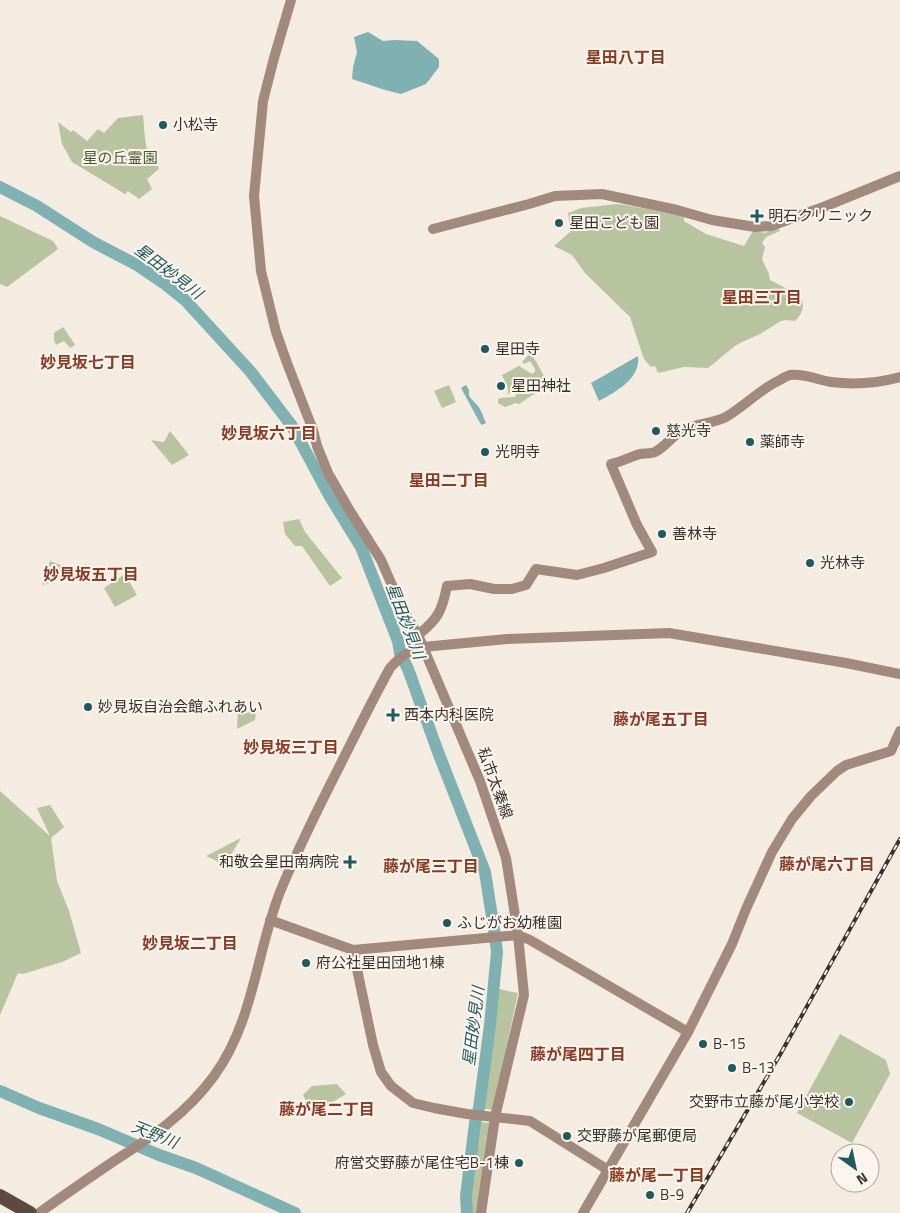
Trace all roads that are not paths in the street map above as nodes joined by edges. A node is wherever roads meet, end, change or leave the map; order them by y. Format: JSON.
{"nodes":[{"id":1,"x":292,"y":0,"type":"edge"},
{"id":2,"x":900,"y":176,"type":"edge"},
{"id":3,"x":433,"y":229,"type":"dead end"},
{"id":4,"x":900,"y":377,"type":"edge"},
{"id":5,"x":418,"y":635,"type":"junction"},
{"id":6,"x":423,"y":647,"type":"junction"},
{"id":7,"x":900,"y":674,"type":"edge"},
{"id":8,"x":900,"y":731,"type":"edge"},
{"id":9,"x":270,"y":920,"type":"junction"},
{"id":10,"x":518,"y":936,"type":"junction"},
{"id":11,"x":353,"y":950,"type":"junction"},
{"id":12,"x":688,"y":1032,"type":"junction"},
{"id":13,"x":495,"y":1117,"type":"junction"},
{"id":14,"x":608,"y":1170,"type":"junction"},
{"id":15,"x":0,"y":1196,"type":"edge"},
{"id":16,"x":30,"y":1213,"type":"edge"},
{"id":17,"x":39,"y":1213,"type":"edge"},
{"id":18,"x":481,"y":1213,"type":"edge"},
{"id":19,"x":583,"y":1213,"type":"edge"}],
"edges":[{"from":1,"to":5,"type":"street","name":"私市太秦線"},
{"from":2,"to":3,"type":"street"},
{"from":4,"to":5,"type":"street"},
{"from":5,"to":6,"type":"street","name":"私市太秦線"},
{"from":6,"to":7,"type":"street"},
{"from":6,"to":9,"type":"street"},
{"from":6,"to":10,"type":"street","name":"私市太秦線"},
{"from":8,"to":12,"type":"street"},
{"from":9,"to":11,"type":"street"},
{"from":9,"to":17,"type":"street"},
{"from":10,"to":11,"type":"street"},
{"from":10,"to":12,"type":"street"},
{"from":10,"to":13,"type":"street","name":"私市太秦線"},
{"from":11,"to":13,"type":"street"},
{"from":12,"to":14,"type":"street"},
{"from":13,"to":14,"type":"street"},
{"from":13,"to":18,"type":"street","name":"私市太秦線"},
{"from":14,"to":19,"type":"street"},
{"from":15,"to":16,"type":"highway"}]}
